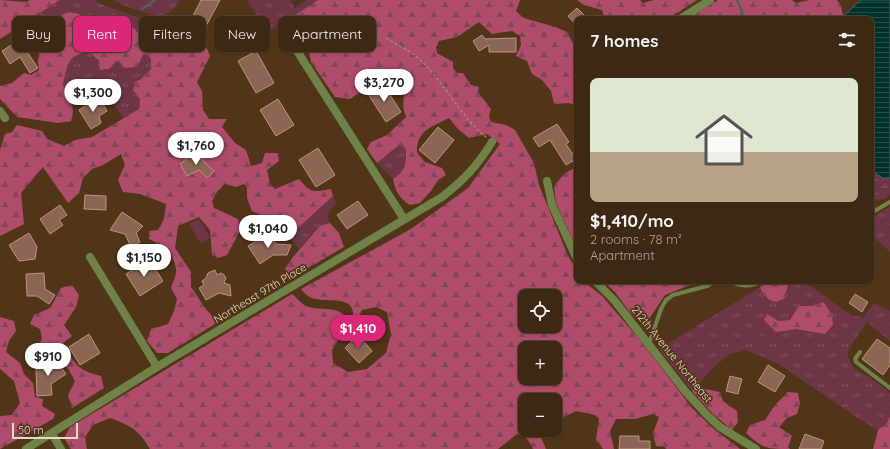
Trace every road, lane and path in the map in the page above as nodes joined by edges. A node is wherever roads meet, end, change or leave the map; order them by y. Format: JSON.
{"nodes":[{"id":1,"x":710,"y":0,"type":"edge"},
{"id":2,"x":685,"y":16,"type":"edge"},
{"id":3,"x":386,"y":38,"type":"dead end"},
{"id":4,"x":298,"y":52,"type":"edge"},
{"id":5,"x":492,"y":142,"type":"joint"},
{"id":6,"x":547,"y":181,"type":"dead end"},
{"id":7,"x":890,"y":202,"type":"edge"},
{"id":8,"x":874,"y":211,"type":"edge"},
{"id":9,"x":404,"y":219,"type":"junction"},
{"id":10,"x":574,"y":253,"type":"edge"},
{"id":11,"x":90,"y":257,"type":"dead end"},
{"id":12,"x":598,"y":284,"type":"edge"},
{"id":13,"x":710,"y":284,"type":"edge"},
{"id":14,"x":735,"y":284,"type":"edge"},
{"id":15,"x":756,"y":284,"type":"edge"},
{"id":16,"x":649,"y":345,"type":"junction"},
{"id":17,"x":860,"y":352,"type":"dead end"},
{"id":18,"x":157,"y":367,"type":"junction"},
{"id":19,"x":890,"y":388,"type":"edge"},
{"id":20,"x":52,"y":434,"type":"junction"},
{"id":21,"x":26,"y":449,"type":"edge"},
{"id":22,"x":61,"y":449,"type":"edge"},
{"id":23,"x":756,"y":449,"type":"edge"}],
"edges":[{"from":1,"to":2,"type":"street"},
{"from":3,"to":5,"type":"path"},
{"from":4,"to":9,"type":"street"},
{"from":5,"to":9,"type":"street","name":"Northeast 97th Place"},
{"from":6,"to":10,"type":"street"},
{"from":7,"to":8,"type":"lane"},
{"from":9,"to":18,"type":"street","name":"Northeast 97th Place"},
{"from":11,"to":18,"type":"street"},
{"from":12,"to":16,"type":"street","name":"212th Avenue Northeast"},
{"from":13,"to":16,"type":"lane"},
{"from":14,"to":15,"type":"lane"},
{"from":16,"to":23,"type":"street","name":"212th Avenue Northeast"},
{"from":17,"to":19,"type":"lane"},
{"from":18,"to":20,"type":"street","name":"Northeast 97th Place"},
{"from":20,"to":21,"type":"street","name":"Northeast 97th Place"},
{"from":20,"to":22,"type":"street"}]}
